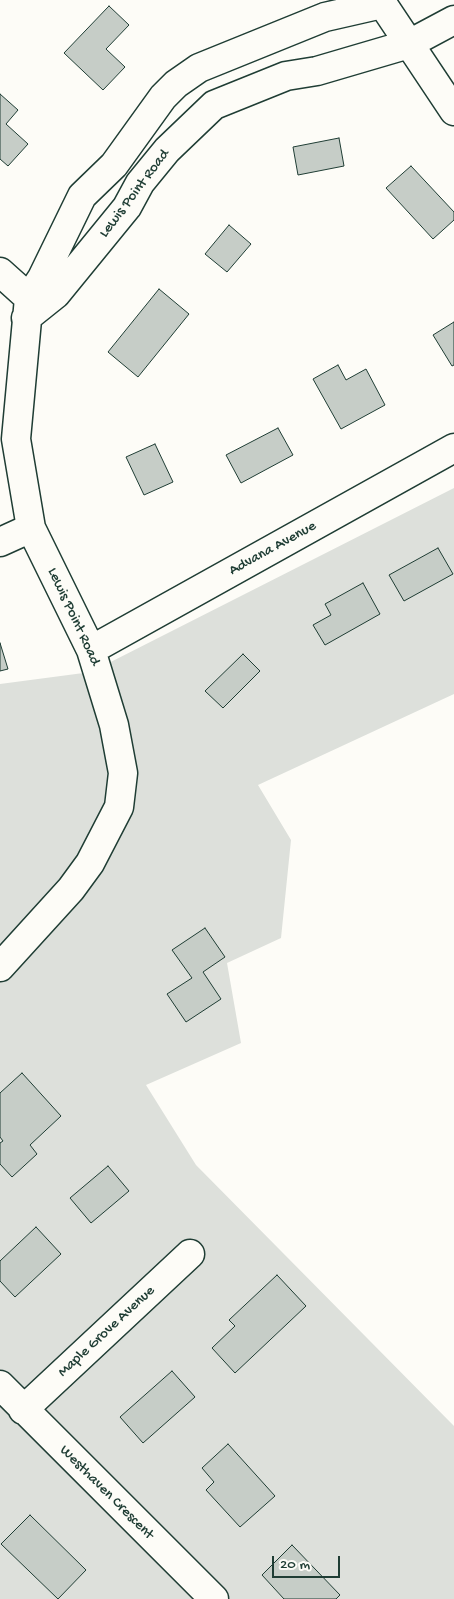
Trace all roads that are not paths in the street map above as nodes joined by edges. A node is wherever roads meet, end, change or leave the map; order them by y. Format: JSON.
{"nodes":[{"id":1,"x":381,"y":2,"type":"edge"},
{"id":2,"x":454,"y":20,"type":"edge"},
{"id":3,"x":409,"y":44,"type":"junction"},
{"id":4,"x":454,"y":111,"type":"edge"},
{"id":5,"x":0,"y":272,"type":"edge"},
{"id":6,"x":27,"y":308,"type":"junction"},
{"id":7,"x":454,"y":448,"type":"edge"},
{"id":8,"x":30,"y":528,"type":"junction"},
{"id":9,"x":0,"y":542,"type":"edge"},
{"id":10,"x":91,"y":650,"type":"junction"},
{"id":11,"x":0,"y":967,"type":"edge"},
{"id":12,"x":190,"y":1254,"type":"dead end"},
{"id":13,"x":0,"y":1386,"type":"edge"},
{"id":14,"x":23,"y":1410,"type":"junction"},
{"id":15,"x":214,"y":1599,"type":"edge"}],
"edges":[{"from":1,"to":3,"type":"street"},
{"from":1,"to":6,"type":"street","name":"Lewis Point Road"},
{"from":2,"to":3,"type":"street","name":"Lewis Point Road"},
{"from":3,"to":4,"type":"street"},
{"from":3,"to":6,"type":"street","name":"Lewis Point Road"},
{"from":5,"to":6,"type":"street"},
{"from":6,"to":8,"type":"street","name":"Lewis Point Road"},
{"from":7,"to":10,"type":"street","name":"Advana Avenue"},
{"from":8,"to":9,"type":"street"},
{"from":8,"to":10,"type":"street","name":"Lewis Point Road"},
{"from":10,"to":11,"type":"street","name":"Lewis Point Road"},
{"from":12,"to":14,"type":"street","name":"Maple Grove Avenue"},
{"from":13,"to":14,"type":"street","name":"Westhaven Crescent"},
{"from":14,"to":15,"type":"street","name":"Westhaven Crescent"}]}
